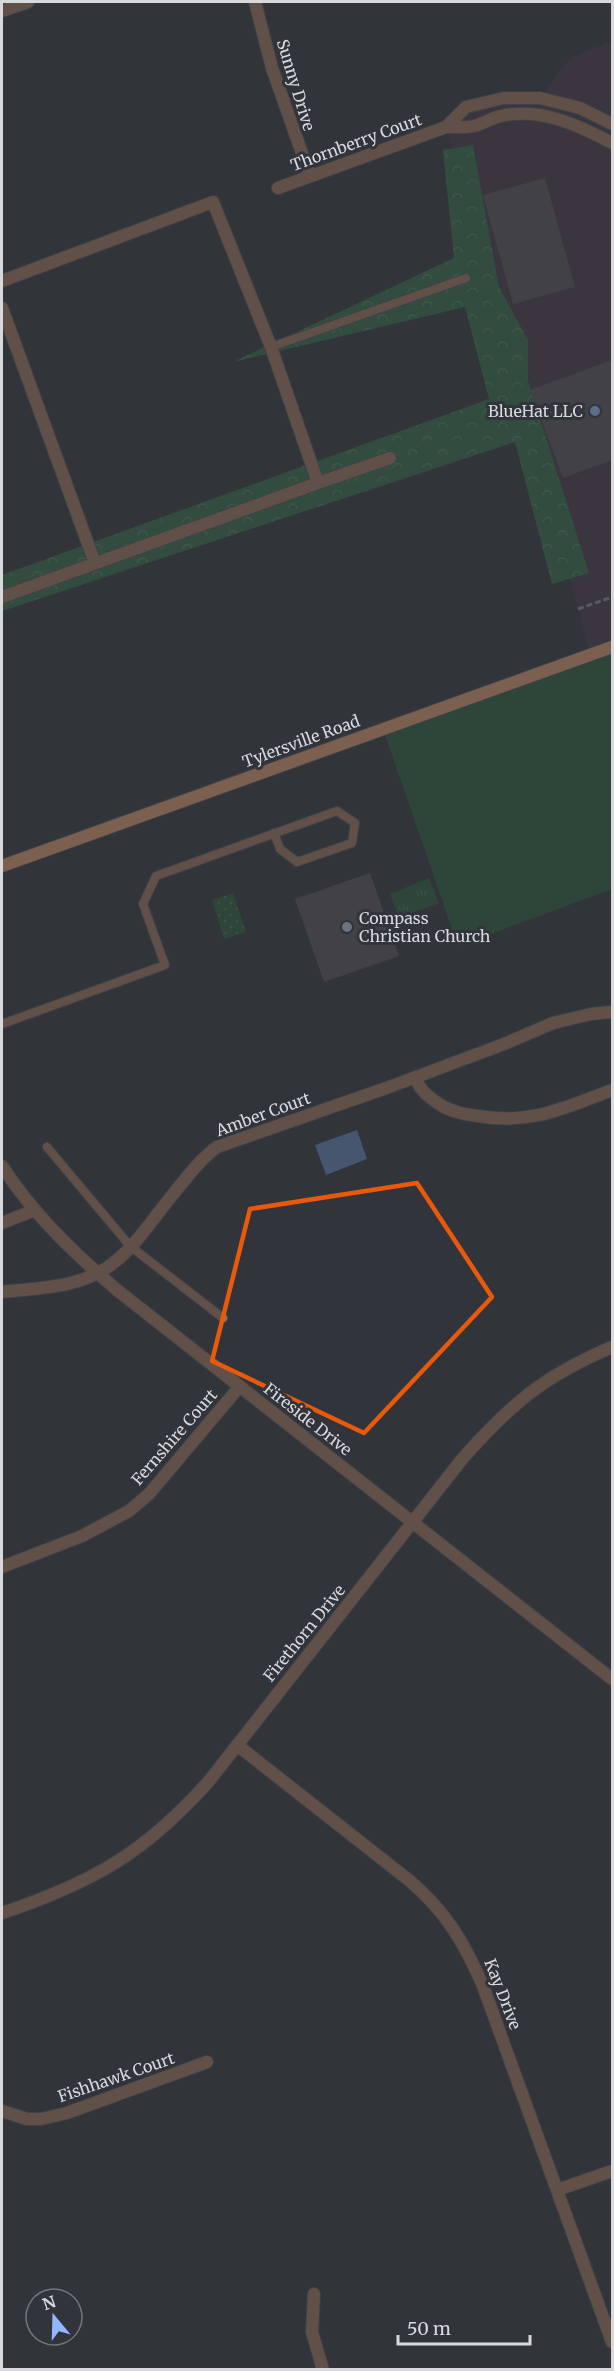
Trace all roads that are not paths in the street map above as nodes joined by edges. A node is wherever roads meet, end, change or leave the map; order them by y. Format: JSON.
{"nodes":[{"id":1,"x":28,"y":2,"type":"edge"},
{"id":2,"x":255,"y":2,"type":"edge"},
{"id":3,"x":2,"y":11,"type":"edge"},
{"id":4,"x":612,"y":124,"type":"edge"},
{"id":5,"x":446,"y":127,"type":"junction"},
{"id":6,"x":612,"y":143,"type":"edge"},
{"id":7,"x":310,"y":176,"type":"junction"},
{"id":8,"x":278,"y":188,"type":"dead end"},
{"id":9,"x":466,"y":278,"type":"dead end"},
{"id":10,"x":2,"y":281,"type":"edge"},
{"id":11,"x":2,"y":308,"type":"edge"},
{"id":12,"x":270,"y":347,"type":"junction"},
{"id":13,"x":390,"y":458,"type":"dead end"},
{"id":14,"x":318,"y":483,"type":"junction"},
{"id":15,"x":95,"y":563,"type":"junction"},
{"id":16,"x":2,"y":597,"type":"edge"},
{"id":17,"x":612,"y":647,"type":"edge"},
{"id":18,"x":274,"y":833,"type":"junction"},
{"id":19,"x":2,"y":866,"type":"edge"},
{"id":20,"x":612,"y":1012,"type":"edge"},
{"id":21,"x":2,"y":1024,"type":"edge"},
{"id":22,"x":416,"y":1077,"type":"junction"},
{"id":23,"x":612,"y":1090,"type":"edge"},
{"id":24,"x":47,"y":1147,"type":"dead end"},
{"id":25,"x":2,"y":1166,"type":"edge"},
{"id":26,"x":35,"y":1210,"type":"junction"},
{"id":27,"x":2,"y":1223,"type":"edge"},
{"id":28,"x":130,"y":1246,"type":"junction"},
{"id":29,"x":98,"y":1273,"type":"junction"},
{"id":30,"x":2,"y":1292,"type":"edge"},
{"id":31,"x":224,"y":1318,"type":"dead end"},
{"id":32,"x":612,"y":1347,"type":"edge"},
{"id":33,"x":240,"y":1386,"type":"junction"},
{"id":34,"x":413,"y":1523,"type":"junction"},
{"id":35,"x":2,"y":1567,"type":"edge"},
{"id":36,"x":612,"y":1679,"type":"edge"},
{"id":37,"x":237,"y":1745,"type":"junction"},
{"id":38,"x":2,"y":1913,"type":"edge"},
{"id":39,"x":207,"y":2062,"type":"dead end"},
{"id":40,"x":2,"y":2111,"type":"edge"},
{"id":41,"x":612,"y":2171,"type":"edge"},
{"id":42,"x":557,"y":2190,"type":"junction"},
{"id":43,"x":314,"y":2294,"type":"dead end"},
{"id":44,"x":612,"y":2342,"type":"edge"},
{"id":45,"x":322,"y":2370,"type":"edge"}],
"edges":[{"from":1,"to":3,"type":"street"},
{"from":2,"to":7,"type":"street","name":"Sunny Drive"},
{"from":4,"to":5,"type":"street","name":"Thornberry Court"},
{"from":5,"to":6,"type":"street","name":"Thornberry Court"},
{"from":5,"to":7,"type":"street","name":"Thornberry Court"},
{"from":7,"to":8,"type":"street","name":"Thornberry Court"},
{"from":9,"to":12,"type":"lane"},
{"from":10,"to":12,"type":"street"},
{"from":11,"to":15,"type":"street"},
{"from":12,"to":14,"type":"street"},
{"from":13,"to":14,"type":"street"},
{"from":14,"to":15,"type":"street"},
{"from":15,"to":16,"type":"street"},
{"from":17,"to":19,"type":"main road","name":"Tylersville Road"},
{"from":18,"to":18,"type":"lane"},
{"from":18,"to":21,"type":"lane"},
{"from":20,"to":22,"type":"street","name":"Amber Court"},
{"from":22,"to":23,"type":"street"},
{"from":22,"to":28,"type":"street","name":"Amber Court"},
{"from":24,"to":28,"type":"lane"},
{"from":25,"to":26,"type":"street","name":"Fireside Drive"},
{"from":26,"to":27,"type":"street"},
{"from":26,"to":29,"type":"street","name":"Fireside Drive"},
{"from":28,"to":29,"type":"street","name":"Amber Court"},
{"from":28,"to":31,"type":"lane"},
{"from":29,"to":30,"type":"street"},
{"from":29,"to":33,"type":"street","name":"Fireside Drive"},
{"from":32,"to":34,"type":"street","name":"Firethorn Drive"},
{"from":33,"to":34,"type":"street","name":"Fireside Drive"},
{"from":33,"to":35,"type":"street","name":"Fernshire Court"},
{"from":34,"to":36,"type":"street","name":"Fireside Drive"},
{"from":34,"to":37,"type":"street","name":"Firethorn Drive"},
{"from":37,"to":38,"type":"street","name":"Firethorn Drive"},
{"from":37,"to":42,"type":"street","name":"Kay Drive"},
{"from":39,"to":40,"type":"street","name":"Fishhawk Court"},
{"from":41,"to":42,"type":"street"},
{"from":42,"to":44,"type":"street","name":"Kay Drive"},
{"from":43,"to":45,"type":"street"}]}
